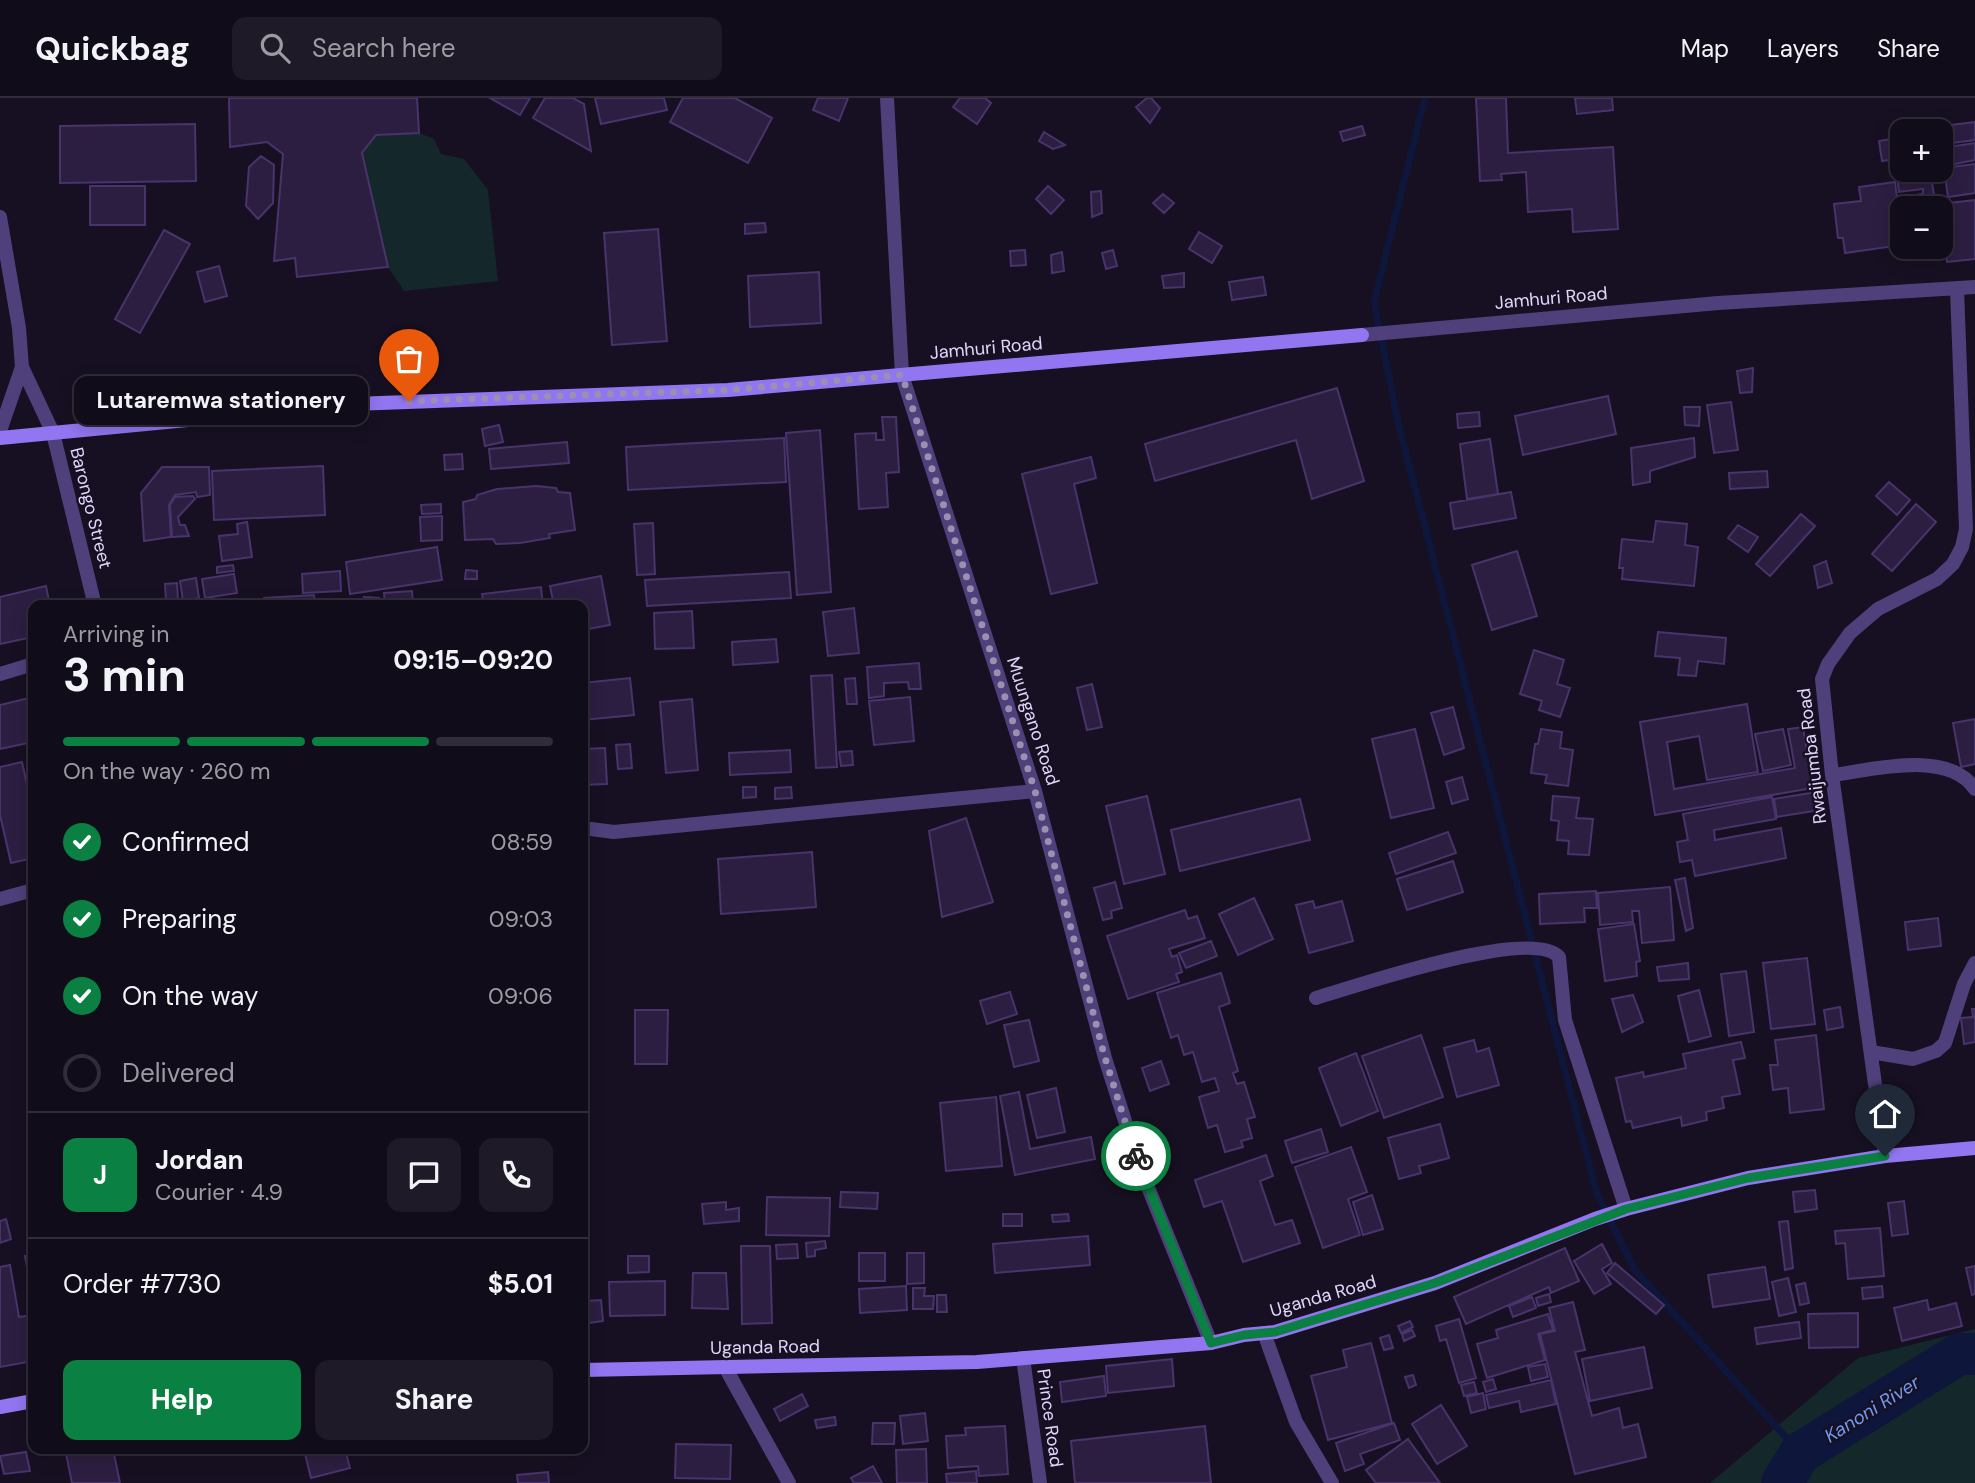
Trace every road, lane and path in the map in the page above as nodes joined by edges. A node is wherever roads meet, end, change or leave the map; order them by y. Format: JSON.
{"nodes":[{"id":1,"x":887,"y":98,"type":"edge"},
{"id":2,"x":0,"y":217,"type":"edge"},
{"id":3,"x":1975,"y":287,"type":"edge"},
{"id":4,"x":1957,"y":289,"type":"junction"},
{"id":5,"x":1362,"y":335,"type":"joint"},
{"id":6,"x":22,"y":367,"type":"junction"},
{"id":7,"x":902,"y":375,"type":"junction"},
{"id":8,"x":0,"y":431,"type":"edge"},
{"id":9,"x":53,"y":433,"type":"junction"},
{"id":10,"x":0,"y":438,"type":"edge"},
{"id":11,"x":94,"y":600,"type":"edge"},
{"id":12,"x":28,"y":666,"type":"edge"},
{"id":13,"x":0,"y":674,"type":"edge"},
{"id":14,"x":1832,"y":775,"type":"junction"},
{"id":15,"x":1975,"y":789,"type":"edge"},
{"id":16,"x":1035,"y":791,"type":"junction"},
{"id":17,"x":588,"y":829,"type":"edge"},
{"id":18,"x":28,"y":891,"type":"edge"},
{"id":19,"x":0,"y":899,"type":"edge"},
{"id":20,"x":1975,"y":963,"type":"edge"},
{"id":21,"x":1316,"y":998,"type":"dead end"},
{"id":22,"x":1871,"y":1052,"type":"junction"},
{"id":23,"x":1975,"y":1148,"type":"edge"},
{"id":24,"x":1885,"y":1156,"type":"junction"},
{"id":25,"x":1626,"y":1209,"type":"junction"},
{"id":26,"x":1264,"y":1332,"type":"junction"},
{"id":27,"x":1211,"y":1343,"type":"junction"},
{"id":28,"x":1023,"y":1358,"type":"junction"},
{"id":29,"x":725,"y":1367,"type":"junction"},
{"id":30,"x":588,"y":1370,"type":"edge"},
{"id":31,"x":28,"y":1402,"type":"edge"},
{"id":32,"x":0,"y":1407,"type":"edge"},
{"id":33,"x":789,"y":1483,"type":"edge"},
{"id":34,"x":1040,"y":1483,"type":"edge"},
{"id":35,"x":1332,"y":1483,"type":"edge"}],
"edges":[{"from":1,"to":7,"type":"street","name":"Muungano Road"},
{"from":2,"to":6,"type":"street","name":"Barongo Street"},
{"from":3,"to":4,"type":"street","name":"Jamhuri Road"},
{"from":4,"to":5,"type":"street","name":"Jamhuri Road"},
{"from":4,"to":14,"type":"street","name":"Rwaijumba Road"},
{"from":5,"to":7,"type":"main road","name":"Jamhuri Road"},
{"from":6,"to":8,"type":"street"},
{"from":6,"to":9,"type":"street","name":"Barongo Street"},
{"from":7,"to":9,"type":"main road","name":"Jamhuri Road"},
{"from":7,"to":16,"type":"street","name":"Muungano Road"},
{"from":9,"to":10,"type":"main road","name":"Jamhuri Road"},
{"from":9,"to":11,"type":"street","name":"Barongo Street"},
{"from":12,"to":13,"type":"street"},
{"from":14,"to":15,"type":"street"},
{"from":14,"to":22,"type":"street","name":"Rwaijumba Road"},
{"from":16,"to":17,"type":"street"},
{"from":16,"to":27,"type":"street","name":"Muungano Road"},
{"from":18,"to":19,"type":"street"},
{"from":20,"to":22,"type":"street"},
{"from":21,"to":25,"type":"street"},
{"from":22,"to":24,"type":"street","name":"Rwaijumba Road"},
{"from":23,"to":24,"type":"main road","name":"Uganda Road"},
{"from":24,"to":25,"type":"main road","name":"Uganda Road"},
{"from":25,"to":26,"type":"main road","name":"Uganda Road"},
{"from":26,"to":27,"type":"main road","name":"Uganda Road"},
{"from":26,"to":35,"type":"street"},
{"from":27,"to":28,"type":"main road","name":"Uganda Road"},
{"from":28,"to":29,"type":"main road","name":"Uganda Road"},
{"from":28,"to":34,"type":"street","name":"Prince Road"},
{"from":29,"to":30,"type":"main road","name":"Uganda Road"},
{"from":29,"to":33,"type":"street"},
{"from":31,"to":32,"type":"main road"}]}
